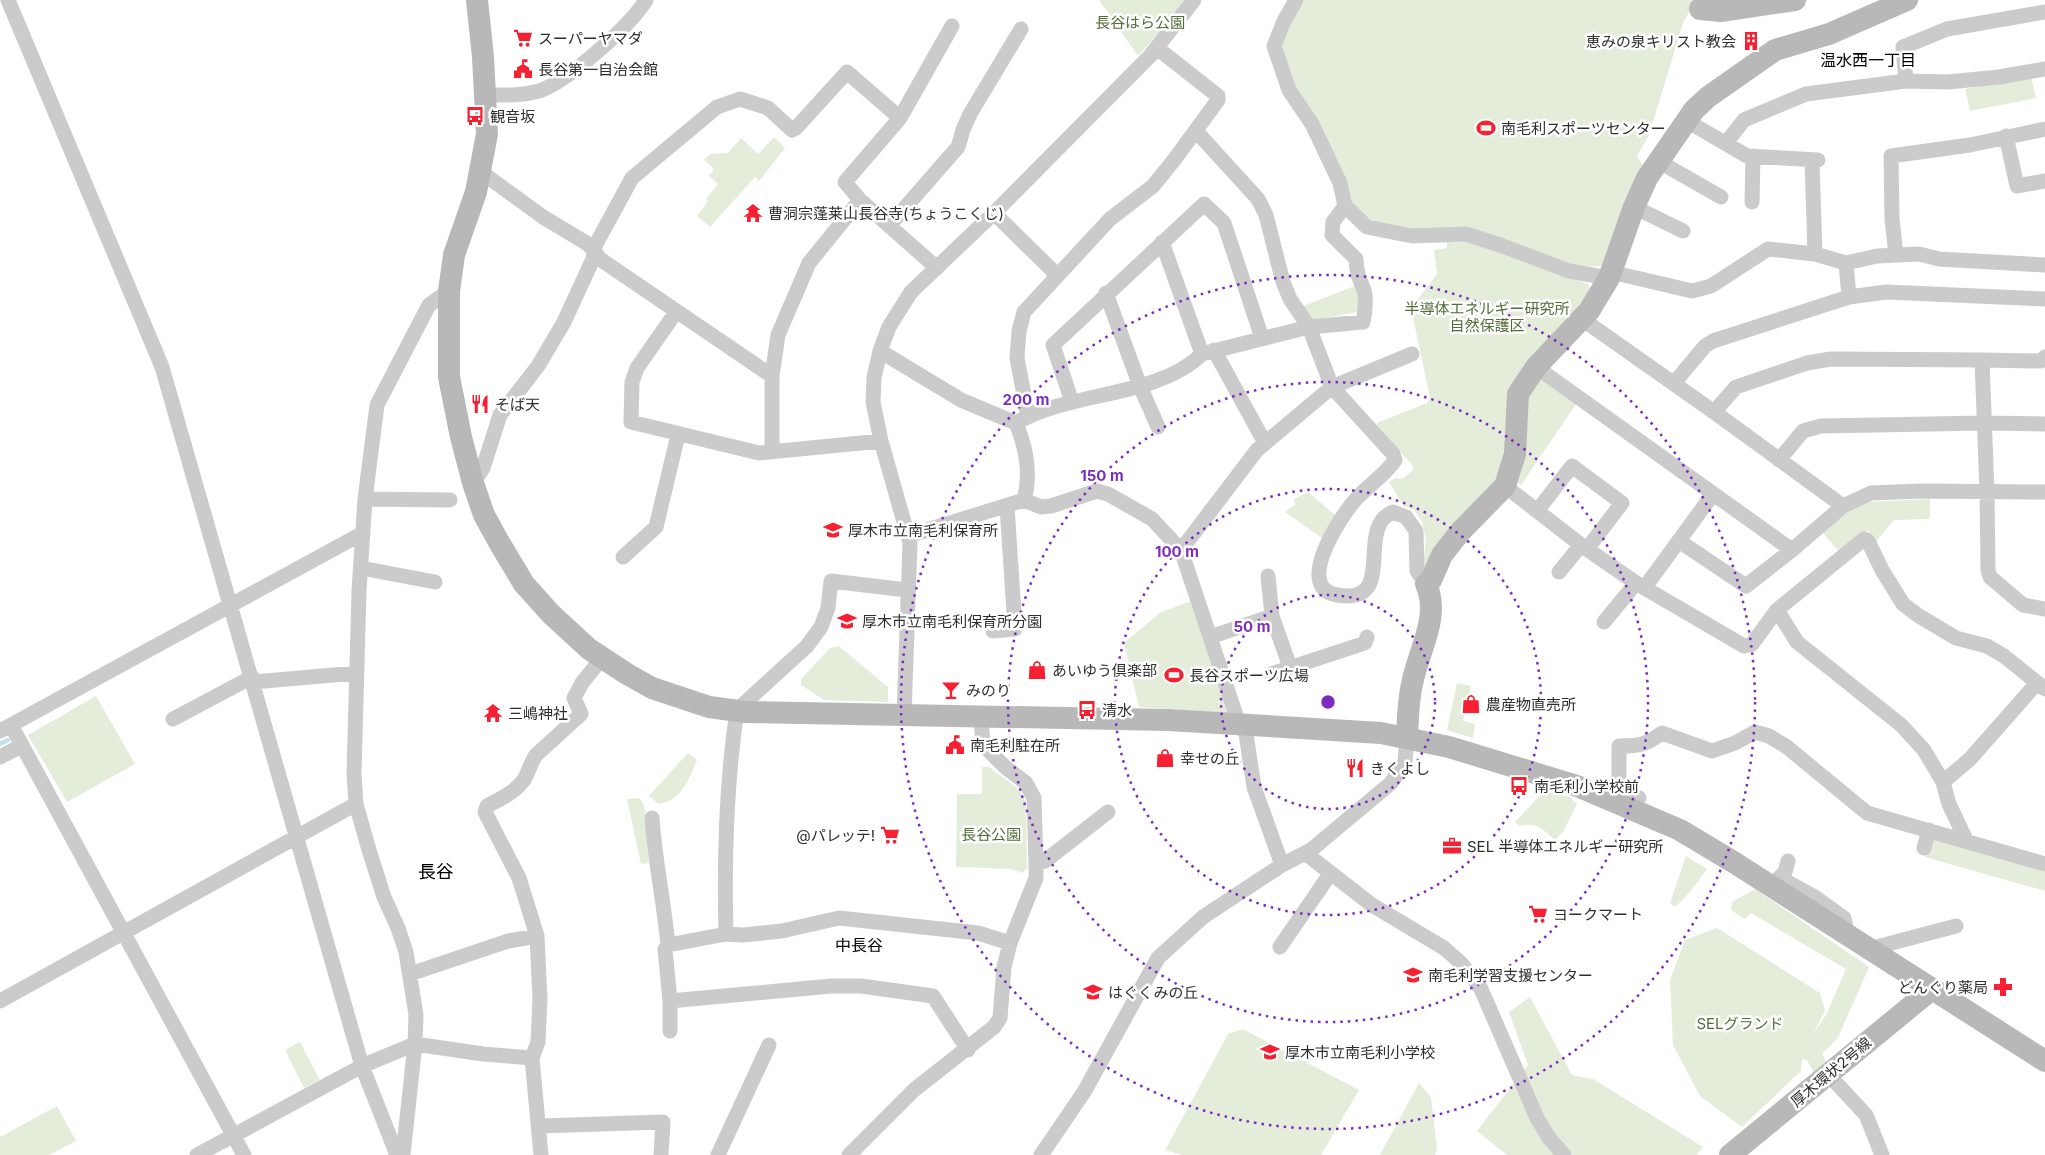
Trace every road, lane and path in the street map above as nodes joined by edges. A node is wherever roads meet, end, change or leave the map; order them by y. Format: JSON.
{"nodes":[{"id":1,"x":8,"y":0,"type":"edge"},
{"id":2,"x":477,"y":0,"type":"edge"},
{"id":3,"x":646,"y":0,"type":"edge"},
{"id":4,"x":1194,"y":0,"type":"edge"},
{"id":5,"x":1296,"y":0,"type":"edge"},
{"id":6,"x":1795,"y":0,"type":"edge"},
{"id":7,"x":1907,"y":0,"type":"edge"},
{"id":8,"x":1700,"y":5,"type":"edge"},
{"id":9,"x":2045,"y":12,"type":"edge"},
{"id":10,"x":946,"y":30,"type":"dead end"},
{"id":11,"x":1015,"y":33,"type":"dead end"},
{"id":12,"x":1157,"y":48,"type":"junction"},
{"id":13,"x":2045,"y":69,"type":"edge"},
{"id":14,"x":1906,"y":80,"type":"junction"},
{"id":15,"x":485,"y":95,"type":"junction"},
{"id":16,"x":900,"y":118,"type":"junction"},
{"id":17,"x":1687,"y":121,"type":"junction"},
{"id":18,"x":2045,"y":129,"type":"edge"},
{"id":19,"x":1196,"y":131,"type":"junction"},
{"id":20,"x":2006,"y":136,"type":"junction"},
{"id":21,"x":1726,"y":143,"type":"junction"},
{"id":22,"x":1753,"y":156,"type":"junction"},
{"id":23,"x":1658,"y":161,"type":"junction"},
{"id":24,"x":481,"y":172,"type":"junction"},
{"id":25,"x":2045,"y":182,"type":"edge"},
{"id":26,"x":1721,"y":197,"type":"dead end"},
{"id":27,"x":860,"y":200,"type":"junction"},
{"id":28,"x":1752,"y":202,"type":"dead end"},
{"id":29,"x":1345,"y":206,"type":"junction"},
{"id":30,"x":1634,"y":207,"type":"junction"},
{"id":31,"x":994,"y":213,"type":"junction"},
{"id":32,"x":890,"y":226,"type":"junction"},
{"id":33,"x":1683,"y":231,"type":"dead end"},
{"id":34,"x":1162,"y":242,"type":"junction"},
{"id":35,"x":594,"y":251,"type":"junction"},
{"id":36,"x":1815,"y":254,"type":"junction"},
{"id":37,"x":1896,"y":255,"type":"junction"},
{"id":38,"x":1846,"y":263,"type":"junction"},
{"id":39,"x":2045,"y":265,"type":"edge"},
{"id":40,"x":937,"y":268,"type":"junction"},
{"id":41,"x":1056,"y":275,"type":"junction"},
{"id":42,"x":1610,"y":275,"type":"junction"},
{"id":43,"x":449,"y":291,"type":"junction"},
{"id":44,"x":1106,"y":293,"type":"junction"},
{"id":45,"x":1849,"y":297,"type":"junction"},
{"id":46,"x":2045,"y":299,"type":"edge"},
{"id":47,"x":676,"y":312,"type":"junction"},
{"id":48,"x":1582,"y":319,"type":"junction"},
{"id":49,"x":1309,"y":327,"type":"junction"},
{"id":50,"x":1262,"y":338,"type":"junction"},
{"id":51,"x":880,"y":351,"type":"junction"},
{"id":52,"x":1208,"y":352,"type":"junction"},
{"id":53,"x":1412,"y":354,"type":"dead end"},
{"id":54,"x":2045,"y":357,"type":"edge"},
{"id":55,"x":1982,"y":360,"type":"junction"},
{"id":56,"x":1536,"y":367,"type":"junction"},
{"id":57,"x":772,"y":376,"type":"junction"},
{"id":58,"x":1674,"y":383,"type":"junction"},
{"id":59,"x":1140,"y":386,"type":"junction"},
{"id":60,"x":1332,"y":387,"type":"junction"},
{"id":61,"x":1072,"y":402,"type":"junction"},
{"id":62,"x":1714,"y":412,"type":"junction"},
{"id":63,"x":1022,"y":419,"type":"junction"},
{"id":64,"x":1985,"y":423,"type":"junction"},
{"id":65,"x":2045,"y":424,"type":"edge"},
{"id":66,"x":1158,"y":427,"type":"dead end"},
{"id":67,"x":678,"y":435,"type":"junction"},
{"id":68,"x":881,"y":441,"type":"junction"},
{"id":69,"x":1265,"y":443,"type":"junction"},
{"id":70,"x":772,"y":452,"type":"junction"},
{"id":71,"x":1779,"y":460,"type":"junction"},
{"id":72,"x":473,"y":482,"type":"junction"},
{"id":73,"x":1505,"y":486,"type":"junction"},
{"id":74,"x":1987,"y":492,"type":"junction"},
{"id":75,"x":2045,"y":492,"type":"edge"},
{"id":76,"x":1713,"y":494,"type":"junction"},
{"id":77,"x":365,"y":499,"type":"junction"},
{"id":78,"x":450,"y":500,"type":"dead end"},
{"id":79,"x":1024,"y":500,"type":"junction"},
{"id":80,"x":1007,"y":506,"type":"junction"},
{"id":81,"x":1843,"y":506,"type":"junction"},
{"id":82,"x":1537,"y":512,"type":"junction"},
{"id":83,"x":363,"y":533,"type":"junction"},
{"id":84,"x":908,"y":536,"type":"junction"},
{"id":85,"x":1679,"y":541,"type":"junction"},
{"id":86,"x":1584,"y":547,"type":"junction"},
{"id":87,"x":626,"y":548,"type":"dead end"},
{"id":88,"x":1181,"y":550,"type":"junction"},
{"id":89,"x":1792,"y":550,"type":"junction"},
{"id":90,"x":361,"y":568,"type":"junction"},
{"id":91,"x":1560,"y":572,"type":"dead end"},
{"id":92,"x":1268,"y":576,"type":"dead end"},
{"id":93,"x":435,"y":582,"type":"dead end"},
{"id":94,"x":1426,"y":584,"type":"junction"},
{"id":95,"x":1640,"y":585,"type":"junction"},
{"id":96,"x":907,"y":590,"type":"junction"},
{"id":97,"x":231,"y":606,"type":"junction"},
{"id":98,"x":2045,"y":609,"type":"edge"},
{"id":99,"x":1777,"y":610,"type":"junction"},
{"id":100,"x":1272,"y":616,"type":"junction"},
{"id":101,"x":1604,"y":622,"type":"dead end"},
{"id":102,"x":993,"y":631,"type":"dead end"},
{"id":103,"x":1210,"y":637,"type":"junction"},
{"id":104,"x":1367,"y":637,"type":"dead end"},
{"id":105,"x":602,"y":658,"type":"junction"},
{"id":106,"x":1290,"y":667,"type":"junction"},
{"id":107,"x":356,"y":672,"type":"junction"},
{"id":108,"x":1272,"y":674,"type":"dead end"},
{"id":109,"x":252,"y":679,"type":"junction"},
{"id":110,"x":2041,"y":686,"type":"edge"},
{"id":111,"x":737,"y":710,"type":"junction"},
{"id":112,"x":904,"y":716,"type":"junction"},
{"id":113,"x":981,"y":717,"type":"junction"},
{"id":114,"x":173,"y":720,"type":"dead end"},
{"id":115,"x":1239,"y":724,"type":"junction"},
{"id":116,"x":5,"y":728,"type":"edge"},
{"id":117,"x":1407,"y":738,"type":"junction"},
{"id":118,"x":21,"y":746,"type":"junction"},
{"id":119,"x":0,"y":757,"type":"edge"},
{"id":120,"x":1943,"y":782,"type":"junction"},
{"id":121,"x":1639,"y":798,"type":"dead end"},
{"id":122,"x":356,"y":804,"type":"junction"},
{"id":123,"x":1100,"y":817,"type":"dead end"},
{"id":124,"x":652,"y":818,"type":"dead end"},
{"id":125,"x":1929,"y":830,"type":"junction"},
{"id":126,"x":295,"y":838,"type":"junction"},
{"id":127,"x":1967,"y":842,"type":"junction"},
{"id":128,"x":1924,"y":848,"type":"dead end"},
{"id":129,"x":1305,"y":853,"type":"junction"},
{"id":130,"x":1788,"y":861,"type":"dead end"},
{"id":131,"x":1036,"y":864,"type":"junction"},
{"id":132,"x":2045,"y":864,"type":"edge"},
{"id":133,"x":1282,"y":866,"type":"junction"},
{"id":134,"x":1330,"y":874,"type":"junction"},
{"id":135,"x":1775,"y":882,"type":"junction"},
{"id":136,"x":1956,"y":926,"type":"dead end"},
{"id":137,"x":123,"y":933,"type":"junction"},
{"id":138,"x":726,"y":934,"type":"junction"},
{"id":139,"x":537,"y":936,"type":"junction"},
{"id":140,"x":1010,"y":943,"type":"junction"},
{"id":141,"x":668,"y":945,"type":"junction"},
{"id":142,"x":1280,"y":947,"type":"dead end"},
{"id":143,"x":1869,"y":949,"type":"junction"},
{"id":144,"x":410,"y":974,"type":"junction"},
{"id":145,"x":1932,"y":989,"type":"junction"},
{"id":146,"x":0,"y":1001,"type":"edge"},
{"id":147,"x":670,"y":1001,"type":"junction"},
{"id":148,"x":670,"y":1031,"type":"dead end"},
{"id":149,"x":416,"y":1044,"type":"junction"},
{"id":150,"x":968,"y":1050,"type":"junction"},
{"id":151,"x":762,"y":1051,"type":"dead end"},
{"id":152,"x":532,"y":1058,"type":"junction"},
{"id":153,"x":2045,"y":1061,"type":"edge"},
{"id":154,"x":362,"y":1066,"type":"junction"},
{"id":155,"x":1828,"y":1074,"type":"junction"},
{"id":156,"x":539,"y":1126,"type":"junction"},
{"id":157,"x":233,"y":1135,"type":"junction"},
{"id":158,"x":197,"y":1155,"type":"edge"},
{"id":159,"x":244,"y":1155,"type":"edge"},
{"id":160,"x":397,"y":1155,"type":"edge"},
{"id":161,"x":403,"y":1155,"type":"edge"},
{"id":162,"x":541,"y":1155,"type":"edge"},
{"id":163,"x":662,"y":1155,"type":"edge"},
{"id":164,"x":718,"y":1155,"type":"edge"},
{"id":165,"x":849,"y":1155,"type":"edge"},
{"id":166,"x":1041,"y":1155,"type":"edge"},
{"id":167,"x":1564,"y":1155,"type":"edge"},
{"id":168,"x":1730,"y":1155,"type":"edge"},
{"id":169,"x":1882,"y":1155,"type":"edge"}],
"edges":[{"from":1,"to":97,"type":"street"},
{"from":2,"to":15,"type":"street"},
{"from":3,"to":15,"type":"street"},
{"from":4,"to":12,"type":"street"},
{"from":5,"to":29,"type":"street"},
{"from":6,"to":8,"type":"street"},
{"from":7,"to":17,"type":"street"},
{"from":9,"to":14,"type":"street"},
{"from":10,"to":16,"type":"street"},
{"from":11,"to":32,"type":"street"},
{"from":12,"to":19,"type":"street"},
{"from":12,"to":31,"type":"street"},
{"from":13,"to":14,"type":"street"},
{"from":14,"to":21,"type":"street"},
{"from":15,"to":24,"type":"street"},
{"from":16,"to":27,"type":"street"},
{"from":16,"to":35,"type":"street"},
{"from":17,"to":21,"type":"street"},
{"from":17,"to":23,"type":"street"},
{"from":18,"to":20,"type":"street"},
{"from":19,"to":41,"type":"street"},
{"from":19,"to":49,"type":"street"},
{"from":20,"to":25,"type":"street"},
{"from":20,"to":37,"type":"street"},
{"from":21,"to":22,"type":"street"},
{"from":22,"to":28,"type":"street"},
{"from":22,"to":36,"type":"street"},
{"from":23,"to":26,"type":"street"},
{"from":23,"to":30,"type":"street"},
{"from":24,"to":35,"type":"street"},
{"from":24,"to":43,"type":"street"},
{"from":27,"to":32,"type":"street"},
{"from":27,"to":57,"type":"street"},
{"from":29,"to":42,"type":"street"},
{"from":29,"to":49,"type":"street"},
{"from":30,"to":33,"type":"street"},
{"from":30,"to":42,"type":"street"},
{"from":31,"to":40,"type":"street"},
{"from":31,"to":41,"type":"street"},
{"from":32,"to":40,"type":"street"},
{"from":34,"to":44,"type":"street"},
{"from":34,"to":50,"type":"street"},
{"from":34,"to":52,"type":"street"},
{"from":35,"to":47,"type":"street"},
{"from":35,"to":72,"type":"street"},
{"from":36,"to":38,"type":"street"},
{"from":36,"to":42,"type":"street"},
{"from":37,"to":38,"type":"street"},
{"from":37,"to":39,"type":"street"},
{"from":38,"to":45,"type":"street"},
{"from":40,"to":51,"type":"street"},
{"from":41,"to":63,"type":"street"},
{"from":42,"to":48,"type":"street"},
{"from":43,"to":72,"type":"street"},
{"from":43,"to":77,"type":"street"},
{"from":44,"to":59,"type":"street"},
{"from":44,"to":61,"type":"street"},
{"from":45,"to":46,"type":"street"},
{"from":45,"to":58,"type":"street"},
{"from":47,"to":57,"type":"street"},
{"from":47,"to":67,"type":"street"},
{"from":48,"to":56,"type":"street"},
{"from":48,"to":58,"type":"street"},
{"from":49,"to":50,"type":"street"},
{"from":49,"to":60,"type":"street"},
{"from":50,"to":52,"type":"street"},
{"from":51,"to":63,"type":"street"},
{"from":51,"to":68,"type":"street"},
{"from":52,"to":59,"type":"street"},
{"from":52,"to":69,"type":"street"},
{"from":53,"to":60,"type":"street"},
{"from":54,"to":55,"type":"street"},
{"from":55,"to":62,"type":"street"},
{"from":55,"to":64,"type":"street"},
{"from":56,"to":73,"type":"street"},
{"from":56,"to":76,"type":"street"},
{"from":57,"to":70,"type":"street"},
{"from":58,"to":62,"type":"street"},
{"from":59,"to":61,"type":"street"},
{"from":59,"to":66,"type":"street"},
{"from":60,"to":69,"type":"street"},
{"from":60,"to":94,"type":"street"},
{"from":61,"to":63,"type":"street"},
{"from":62,"to":71,"type":"street"},
{"from":63,"to":79,"type":"street"},
{"from":64,"to":65,"type":"street"},
{"from":64,"to":71,"type":"street"},
{"from":64,"to":74,"type":"street"},
{"from":67,"to":70,"type":"street"},
{"from":67,"to":87,"type":"street"},
{"from":68,"to":70,"type":"street"},
{"from":68,"to":84,"type":"street"},
{"from":69,"to":88,"type":"street"},
{"from":71,"to":81,"type":"street"},
{"from":72,"to":105,"type":"street"},
{"from":73,"to":82,"type":"street"},
{"from":73,"to":94,"type":"street"},
{"from":74,"to":75,"type":"street"},
{"from":74,"to":81,"type":"street"},
{"from":74,"to":98,"type":"street"},
{"from":76,"to":85,"type":"street"},
{"from":76,"to":89,"type":"street"},
{"from":77,"to":78,"type":"street"},
{"from":77,"to":83,"type":"street"},
{"from":79,"to":80,"type":"street"},
{"from":79,"to":88,"type":"street"},
{"from":80,"to":84,"type":"street"},
{"from":80,"to":102,"type":"street"},
{"from":81,"to":89,"type":"street"},
{"from":82,"to":86,"type":"street"},
{"from":82,"to":86,"type":"street"},
{"from":83,"to":90,"type":"street"},
{"from":83,"to":97,"type":"street"},
{"from":84,"to":96,"type":"street"},
{"from":85,"to":89,"type":"street"},
{"from":85,"to":95,"type":"street"},
{"from":86,"to":91,"type":"street"},
{"from":86,"to":95,"type":"street"},
{"from":88,"to":103,"type":"street"},
{"from":90,"to":93,"type":"street"},
{"from":90,"to":107,"type":"street"},
{"from":92,"to":100,"type":"street"},
{"from":94,"to":117,"type":"street"},
{"from":95,"to":99,"type":"street"},
{"from":95,"to":101,"type":"street"},
{"from":96,"to":111,"type":"street"},
{"from":96,"to":112,"type":"street"},
{"from":97,"to":109,"type":"street"},
{"from":97,"to":116,"type":"street"},
{"from":99,"to":110,"type":"street"},
{"from":99,"to":120,"type":"street"},
{"from":100,"to":103,"type":"street"},
{"from":100,"to":106,"type":"street"},
{"from":103,"to":115,"type":"street"},
{"from":104,"to":106,"type":"street"},
{"from":105,"to":111,"type":"street"},
{"from":105,"to":139,"type":"street"},
{"from":106,"to":108,"type":"street"},
{"from":107,"to":109,"type":"street"},
{"from":107,"to":122,"type":"street"},
{"from":109,"to":114,"type":"street"},
{"from":109,"to":126,"type":"street"},
{"from":110,"to":120,"type":"street"},
{"from":111,"to":112,"type":"street"},
{"from":111,"to":138,"type":"street"},
{"from":112,"to":113,"type":"street"},
{"from":113,"to":115,"type":"street"},
{"from":113,"to":131,"type":"street"},
{"from":115,"to":117,"type":"street"},
{"from":115,"to":133,"type":"street"},
{"from":116,"to":118,"type":"street"},
{"from":117,"to":129,"type":"street"},
{"from":117,"to":135,"type":"street"},
{"from":118,"to":119,"type":"street"},
{"from":118,"to":137,"type":"street"},
{"from":120,"to":127,"type":"street"},
{"from":121,"to":125,"type":"street"},
{"from":122,"to":126,"type":"street"},
{"from":122,"to":144,"type":"street"},
{"from":123,"to":131,"type":"street"},
{"from":124,"to":141,"type":"street"},
{"from":125,"to":127,"type":"street"},
{"from":125,"to":128,"type":"street"},
{"from":126,"to":137,"type":"street"},
{"from":126,"to":154,"type":"street"},
{"from":127,"to":132,"type":"street"},
{"from":129,"to":133,"type":"street"},
{"from":129,"to":134,"type":"street"},
{"from":130,"to":135,"type":"street"},
{"from":131,"to":140,"type":"street"},
{"from":133,"to":166,"type":"street"},
{"from":134,"to":142,"type":"street"},
{"from":134,"to":167,"type":"street"},
{"from":135,"to":143,"type":"street"},
{"from":136,"to":143,"type":"street"},
{"from":137,"to":146,"type":"street"},
{"from":137,"to":157,"type":"street"},
{"from":138,"to":140,"type":"street"},
{"from":138,"to":141,"type":"street"},
{"from":139,"to":144,"type":"street"},
{"from":139,"to":152,"type":"street"},
{"from":140,"to":150,"type":"street"},
{"from":141,"to":147,"type":"street"},
{"from":143,"to":145,"type":"street"},
{"from":144,"to":149,"type":"street"},
{"from":145,"to":153,"type":"street"},
{"from":145,"to":155,"type":"street","name":"厚木環状2号線"},
{"from":147,"to":148,"type":"street"},
{"from":147,"to":150,"type":"street"},
{"from":149,"to":152,"type":"street"},
{"from":149,"to":154,"type":"street"},
{"from":149,"to":161,"type":"street"},
{"from":150,"to":165,"type":"street"},
{"from":151,"to":164,"type":"street"},
{"from":152,"to":156,"type":"street"},
{"from":154,"to":157,"type":"street"},
{"from":154,"to":160,"type":"street"},
{"from":155,"to":168,"type":"street","name":"厚木環状2号線"},
{"from":155,"to":169,"type":"street"},
{"from":156,"to":162,"type":"street"},
{"from":156,"to":163,"type":"street"},
{"from":157,"to":158,"type":"street"},
{"from":157,"to":159,"type":"street"}]}
